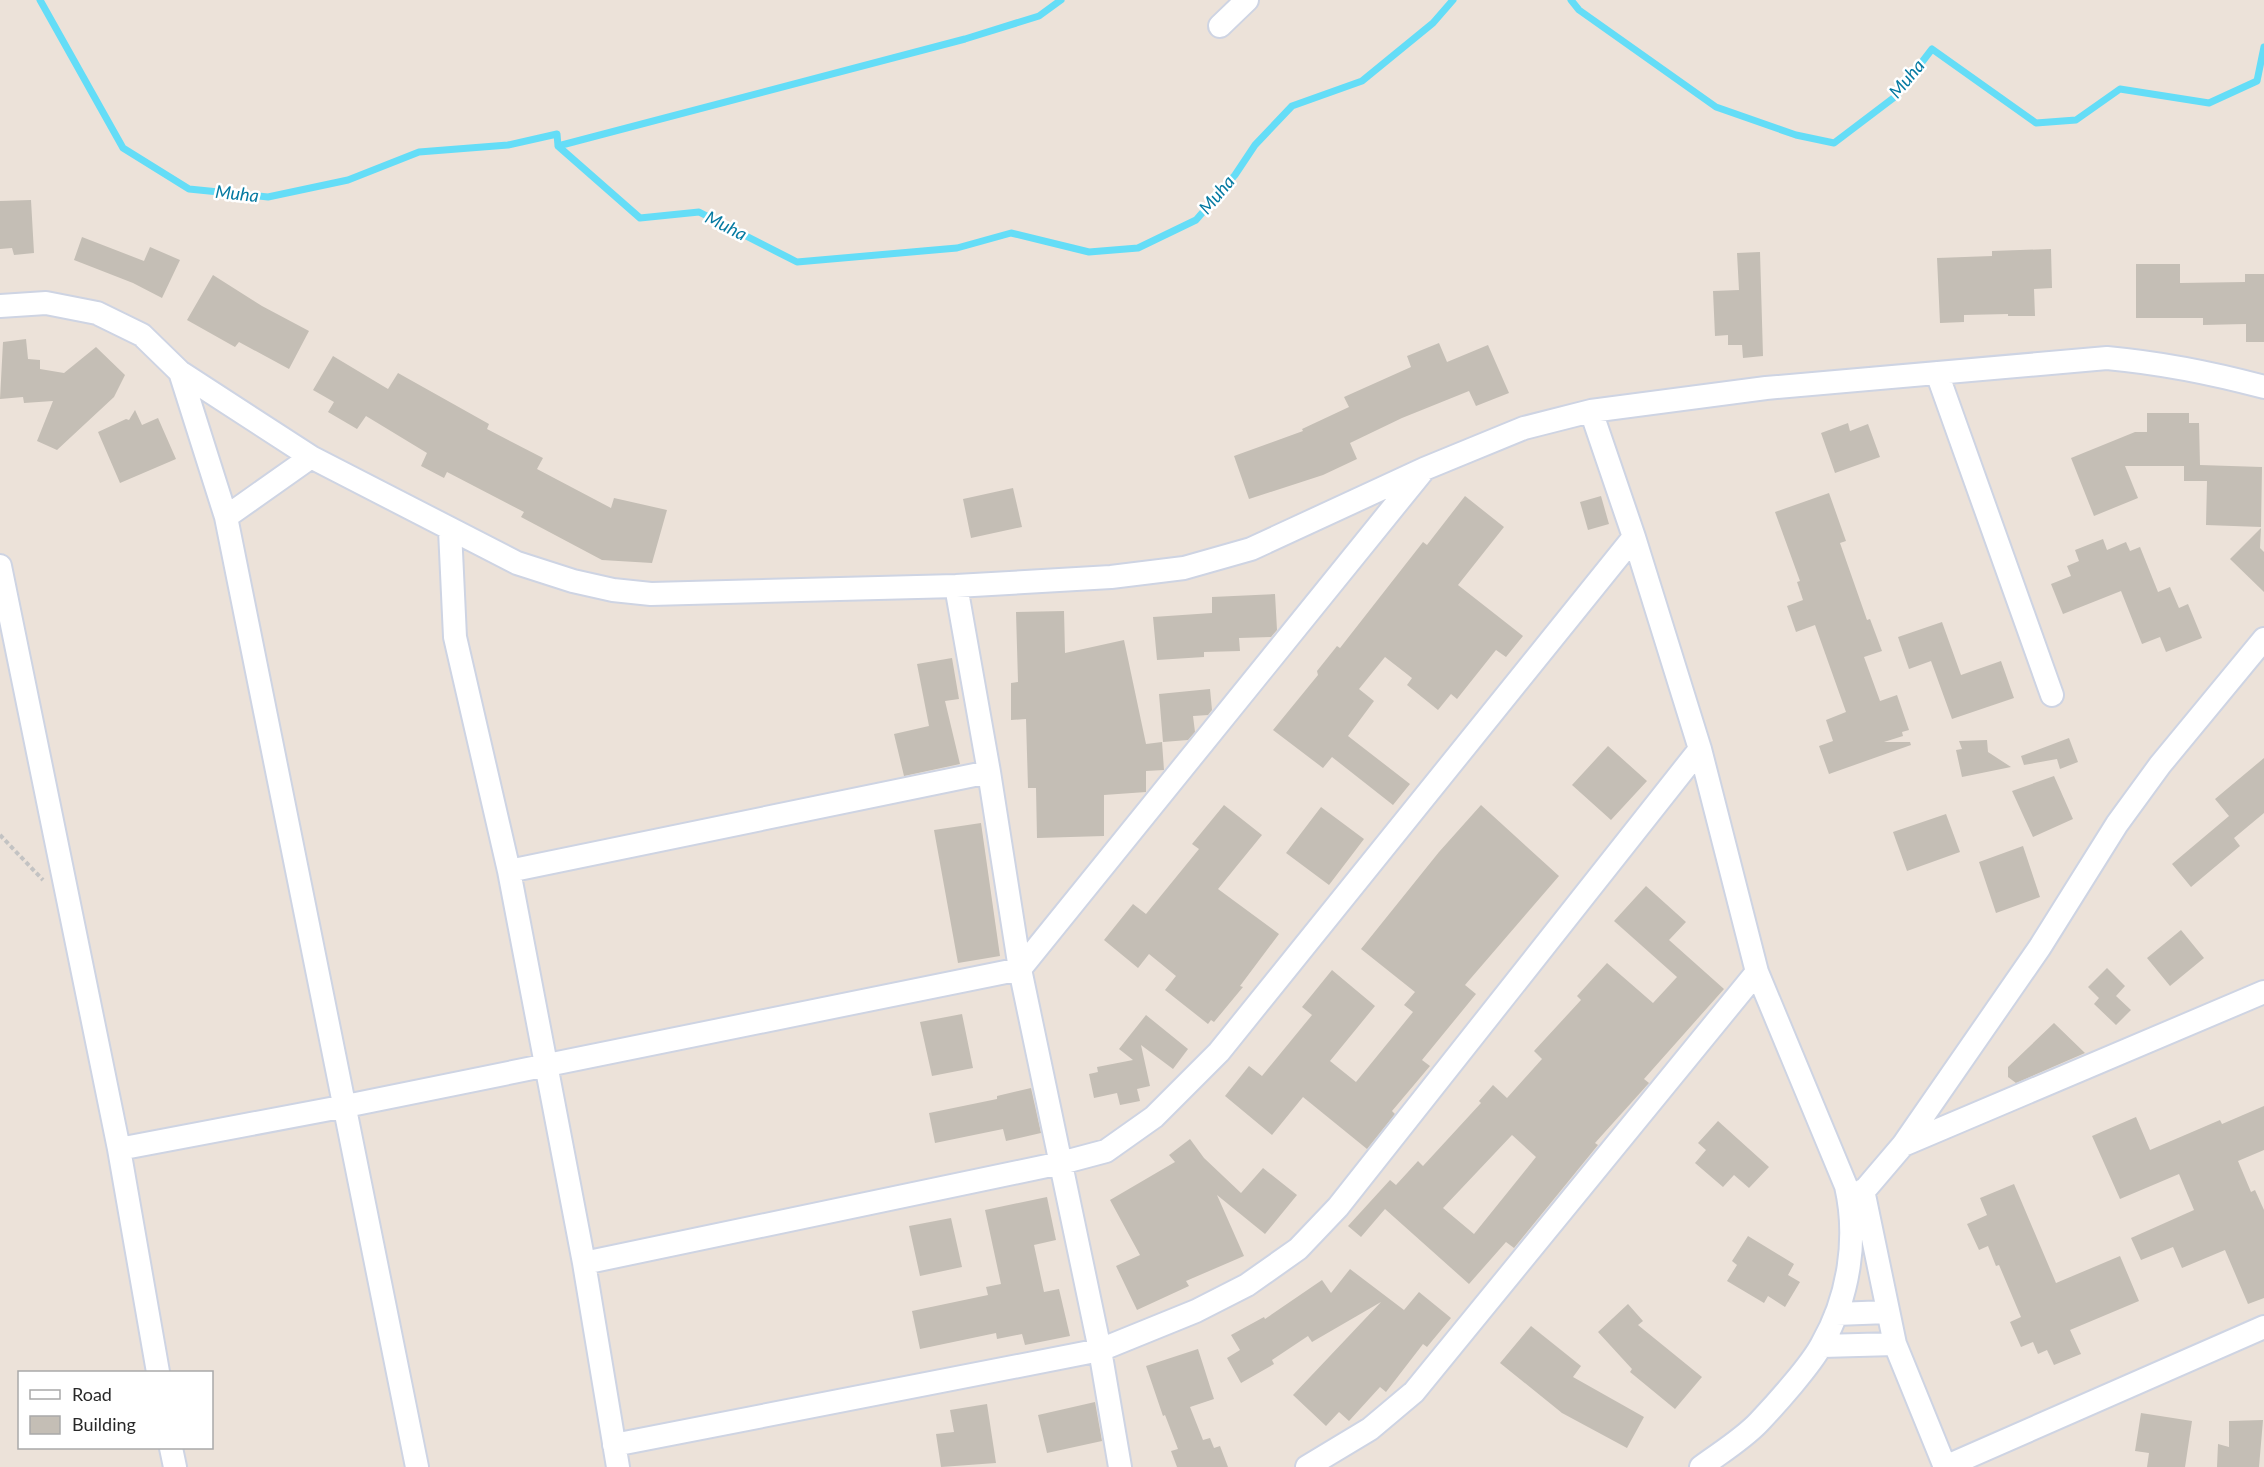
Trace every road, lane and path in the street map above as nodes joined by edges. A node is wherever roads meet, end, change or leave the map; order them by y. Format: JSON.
{"nodes":[{"id":1,"x":1247,"y":0,"type":"edge"},
{"id":2,"x":1220,"y":26,"type":"dead end"},
{"id":3,"x":0,"y":306,"type":"edge"},
{"id":4,"x":180,"y":372,"type":"junction"},
{"id":5,"x":1937,"y":373,"type":"junction"},
{"id":6,"x":2264,"y":387,"type":"edge"},
{"id":7,"x":1591,"y":411,"type":"junction"},
{"id":8,"x":311,"y":457,"type":"junction"},
{"id":9,"x":1424,"y":469,"type":"junction"},
{"id":10,"x":226,"y":517,"type":"junction"},
{"id":11,"x":450,"y":530,"type":"junction"},
{"id":12,"x":1634,"y":537,"type":"junction"},
{"id":13,"x":0,"y":566,"type":"edge"},
{"id":14,"x":956,"y":586,"type":"junction"},
{"id":15,"x":2264,"y":639,"type":"edge"},
{"id":16,"x":2052,"y":695,"type":"dead end"},
{"id":17,"x":1700,"y":749,"type":"junction"},
{"id":18,"x":990,"y":772,"type":"junction"},
{"id":19,"x":0,"y":835,"type":"edge"},
{"id":20,"x":510,"y":871,"type":"junction"},
{"id":21,"x":67,"y":894,"type":"junction"},
{"id":22,"x":1020,"y":969,"type":"junction"},
{"id":23,"x":1757,"y":972,"type":"junction"},
{"id":24,"x":2264,"y":992,"type":"edge"},
{"id":25,"x":545,"y":1065,"type":"junction"},
{"id":26,"x":346,"y":1106,"type":"junction"},
{"id":27,"x":1903,"y":1144,"type":"junction"},
{"id":28,"x":119,"y":1149,"type":"junction"},
{"id":29,"x":1061,"y":1163,"type":"junction"},
{"id":30,"x":1857,"y":1198,"type":"junction"},
{"id":31,"x":584,"y":1263,"type":"junction"},
{"id":32,"x":1888,"y":1312,"type":"junction"},
{"id":33,"x":1836,"y":1314,"type":"junction"},
{"id":34,"x":2264,"y":1327,"type":"edge"},
{"id":35,"x":1895,"y":1344,"type":"junction"},
{"id":36,"x":1822,"y":1346,"type":"junction"},
{"id":37,"x":1100,"y":1350,"type":"junction"},
{"id":38,"x":158,"y":1371,"type":"edge"},
{"id":39,"x":171,"y":1449,"type":"edge"},
{"id":40,"x":616,"y":1456,"type":"edge"},
{"id":41,"x":175,"y":1467,"type":"edge"},
{"id":42,"x":417,"y":1467,"type":"edge"},
{"id":43,"x":1120,"y":1467,"type":"edge"},
{"id":44,"x":1307,"y":1467,"type":"edge"},
{"id":45,"x":1701,"y":1467,"type":"edge"},
{"id":46,"x":1945,"y":1467,"type":"edge"}],
"edges":[{"from":1,"to":2,"type":"street"},
{"from":3,"to":4,"type":"street"},
{"from":4,"to":8,"type":"street"},
{"from":4,"to":10,"type":"street"},
{"from":5,"to":6,"type":"street"},
{"from":5,"to":7,"type":"street"},
{"from":5,"to":16,"type":"street"},
{"from":7,"to":9,"type":"street"},
{"from":7,"to":12,"type":"street"},
{"from":8,"to":10,"type":"street"},
{"from":8,"to":11,"type":"street"},
{"from":9,"to":14,"type":"street"},
{"from":9,"to":22,"type":"street"},
{"from":10,"to":26,"type":"street"},
{"from":11,"to":14,"type":"street"},
{"from":11,"to":20,"type":"street"},
{"from":12,"to":17,"type":"street"},
{"from":12,"to":29,"type":"street"},
{"from":13,"to":21,"type":"street"},
{"from":14,"to":18,"type":"street"},
{"from":15,"to":27,"type":"street"},
{"from":17,"to":23,"type":"street"},
{"from":17,"to":37,"type":"street"},
{"from":18,"to":20,"type":"street"},
{"from":18,"to":22,"type":"street"},
{"from":19,"to":21,"type":"path"},
{"from":20,"to":25,"type":"street"},
{"from":21,"to":28,"type":"street"},
{"from":22,"to":25,"type":"street"},
{"from":22,"to":29,"type":"street"},
{"from":23,"to":30,"type":"street"},
{"from":23,"to":44,"type":"street"},
{"from":24,"to":27,"type":"street"},
{"from":25,"to":26,"type":"street"},
{"from":25,"to":31,"type":"street"},
{"from":26,"to":28,"type":"street"},
{"from":26,"to":42,"type":"street"},
{"from":27,"to":30,"type":"street"},
{"from":28,"to":38,"type":"street"},
{"from":29,"to":31,"type":"street"},
{"from":29,"to":37,"type":"street"},
{"from":30,"to":32,"type":"street"},
{"from":30,"to":33,"type":"street"},
{"from":31,"to":40,"type":"street"},
{"from":32,"to":33,"type":"street"},
{"from":32,"to":35,"type":"street"},
{"from":33,"to":36,"type":"street"},
{"from":34,"to":46,"type":"street"},
{"from":35,"to":36,"type":"street"},
{"from":35,"to":46,"type":"street"},
{"from":36,"to":45,"type":"street"},
{"from":37,"to":40,"type":"street"},
{"from":37,"to":43,"type":"street"},
{"from":39,"to":41,"type":"street"}]}
